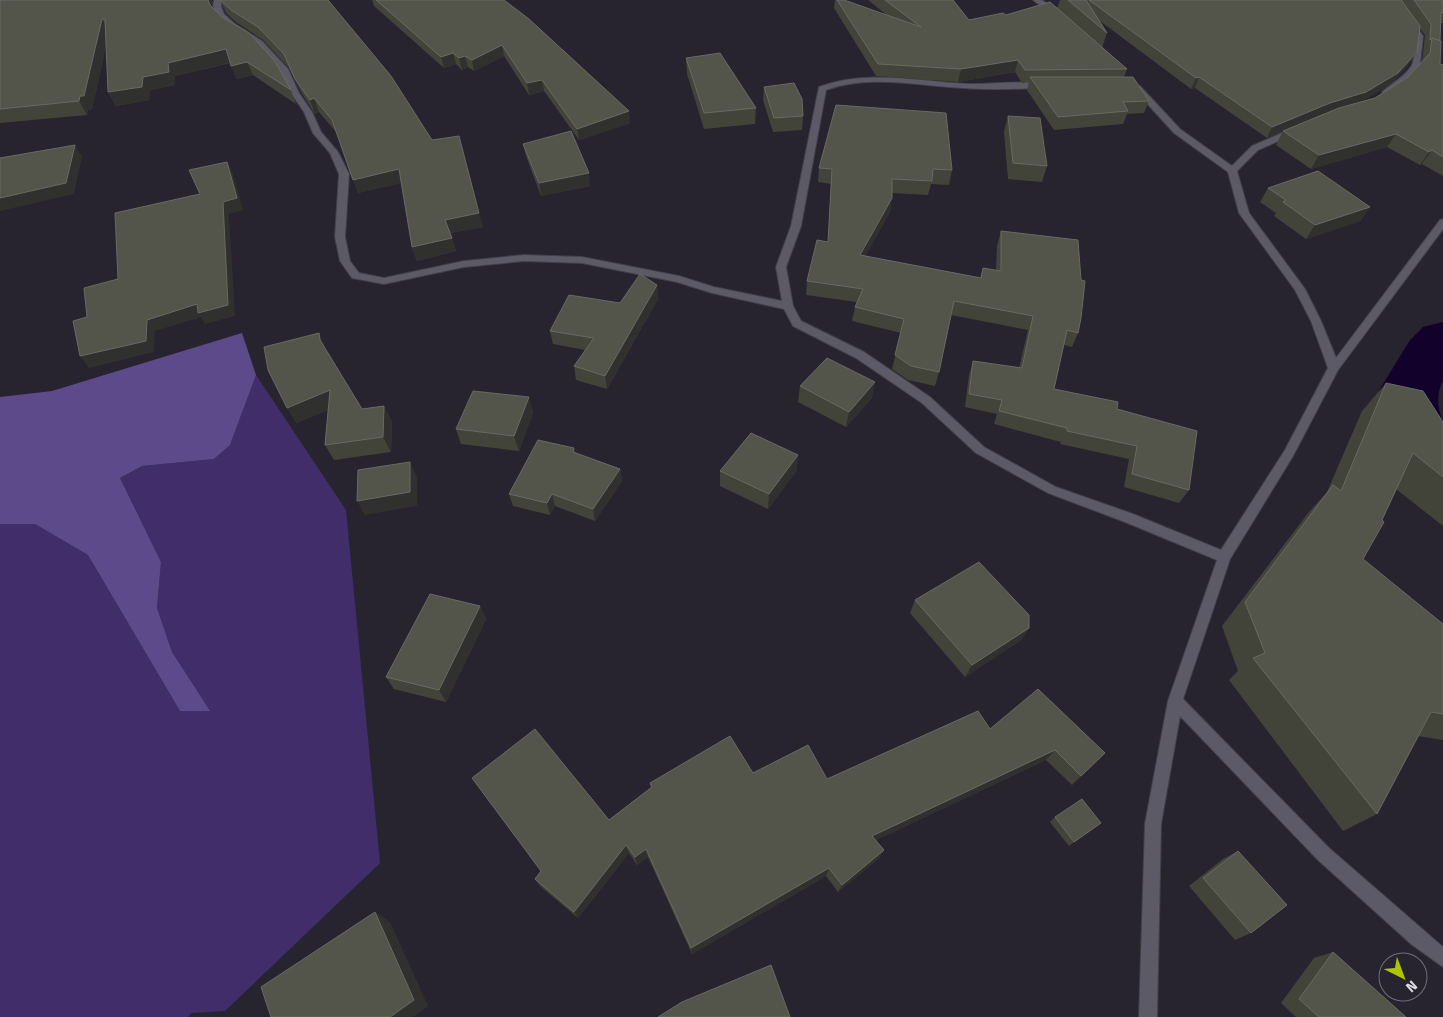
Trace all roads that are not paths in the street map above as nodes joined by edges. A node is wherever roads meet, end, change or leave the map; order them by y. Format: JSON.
{"nodes":[{"id":1,"x":218,"y":0,"type":"edge"},
{"id":2,"x":1037,"y":0,"type":"edge"},
{"id":3,"x":1394,"y":0,"type":"edge"},
{"id":4,"x":1063,"y":19,"type":"edge"},
{"id":5,"x":1129,"y":83,"type":"edge"},
{"id":6,"x":1055,"y":86,"type":"edge"},
{"id":7,"x":1379,"y":97,"type":"edge"},
{"id":8,"x":1300,"y":129,"type":"edge"},
{"id":9,"x":1232,"y":171,"type":"junction"},
{"id":10,"x":1443,"y":222,"type":"edge"},
{"id":11,"x":788,"y":306,"type":"junction"},
{"id":12,"x":1334,"y":368,"type":"junction"},
{"id":13,"x":1224,"y":557,"type":"junction"},
{"id":14,"x":1175,"y":701,"type":"junction"},
{"id":15,"x":1443,"y":958,"type":"edge"},
{"id":16,"x":1148,"y":1017,"type":"edge"}],
"edges":[{"from":1,"to":11,"type":"street"},
{"from":2,"to":4,"type":"street"},
{"from":3,"to":7,"type":"street"},
{"from":5,"to":9,"type":"street"},
{"from":6,"to":11,"type":"street"},
{"from":8,"to":9,"type":"street"},
{"from":9,"to":12,"type":"street"},
{"from":10,"to":12,"type":"street"},
{"from":11,"to":13,"type":"street"},
{"from":12,"to":13,"type":"street"},
{"from":13,"to":14,"type":"street"},
{"from":14,"to":15,"type":"street"},
{"from":14,"to":16,"type":"street"}]}
